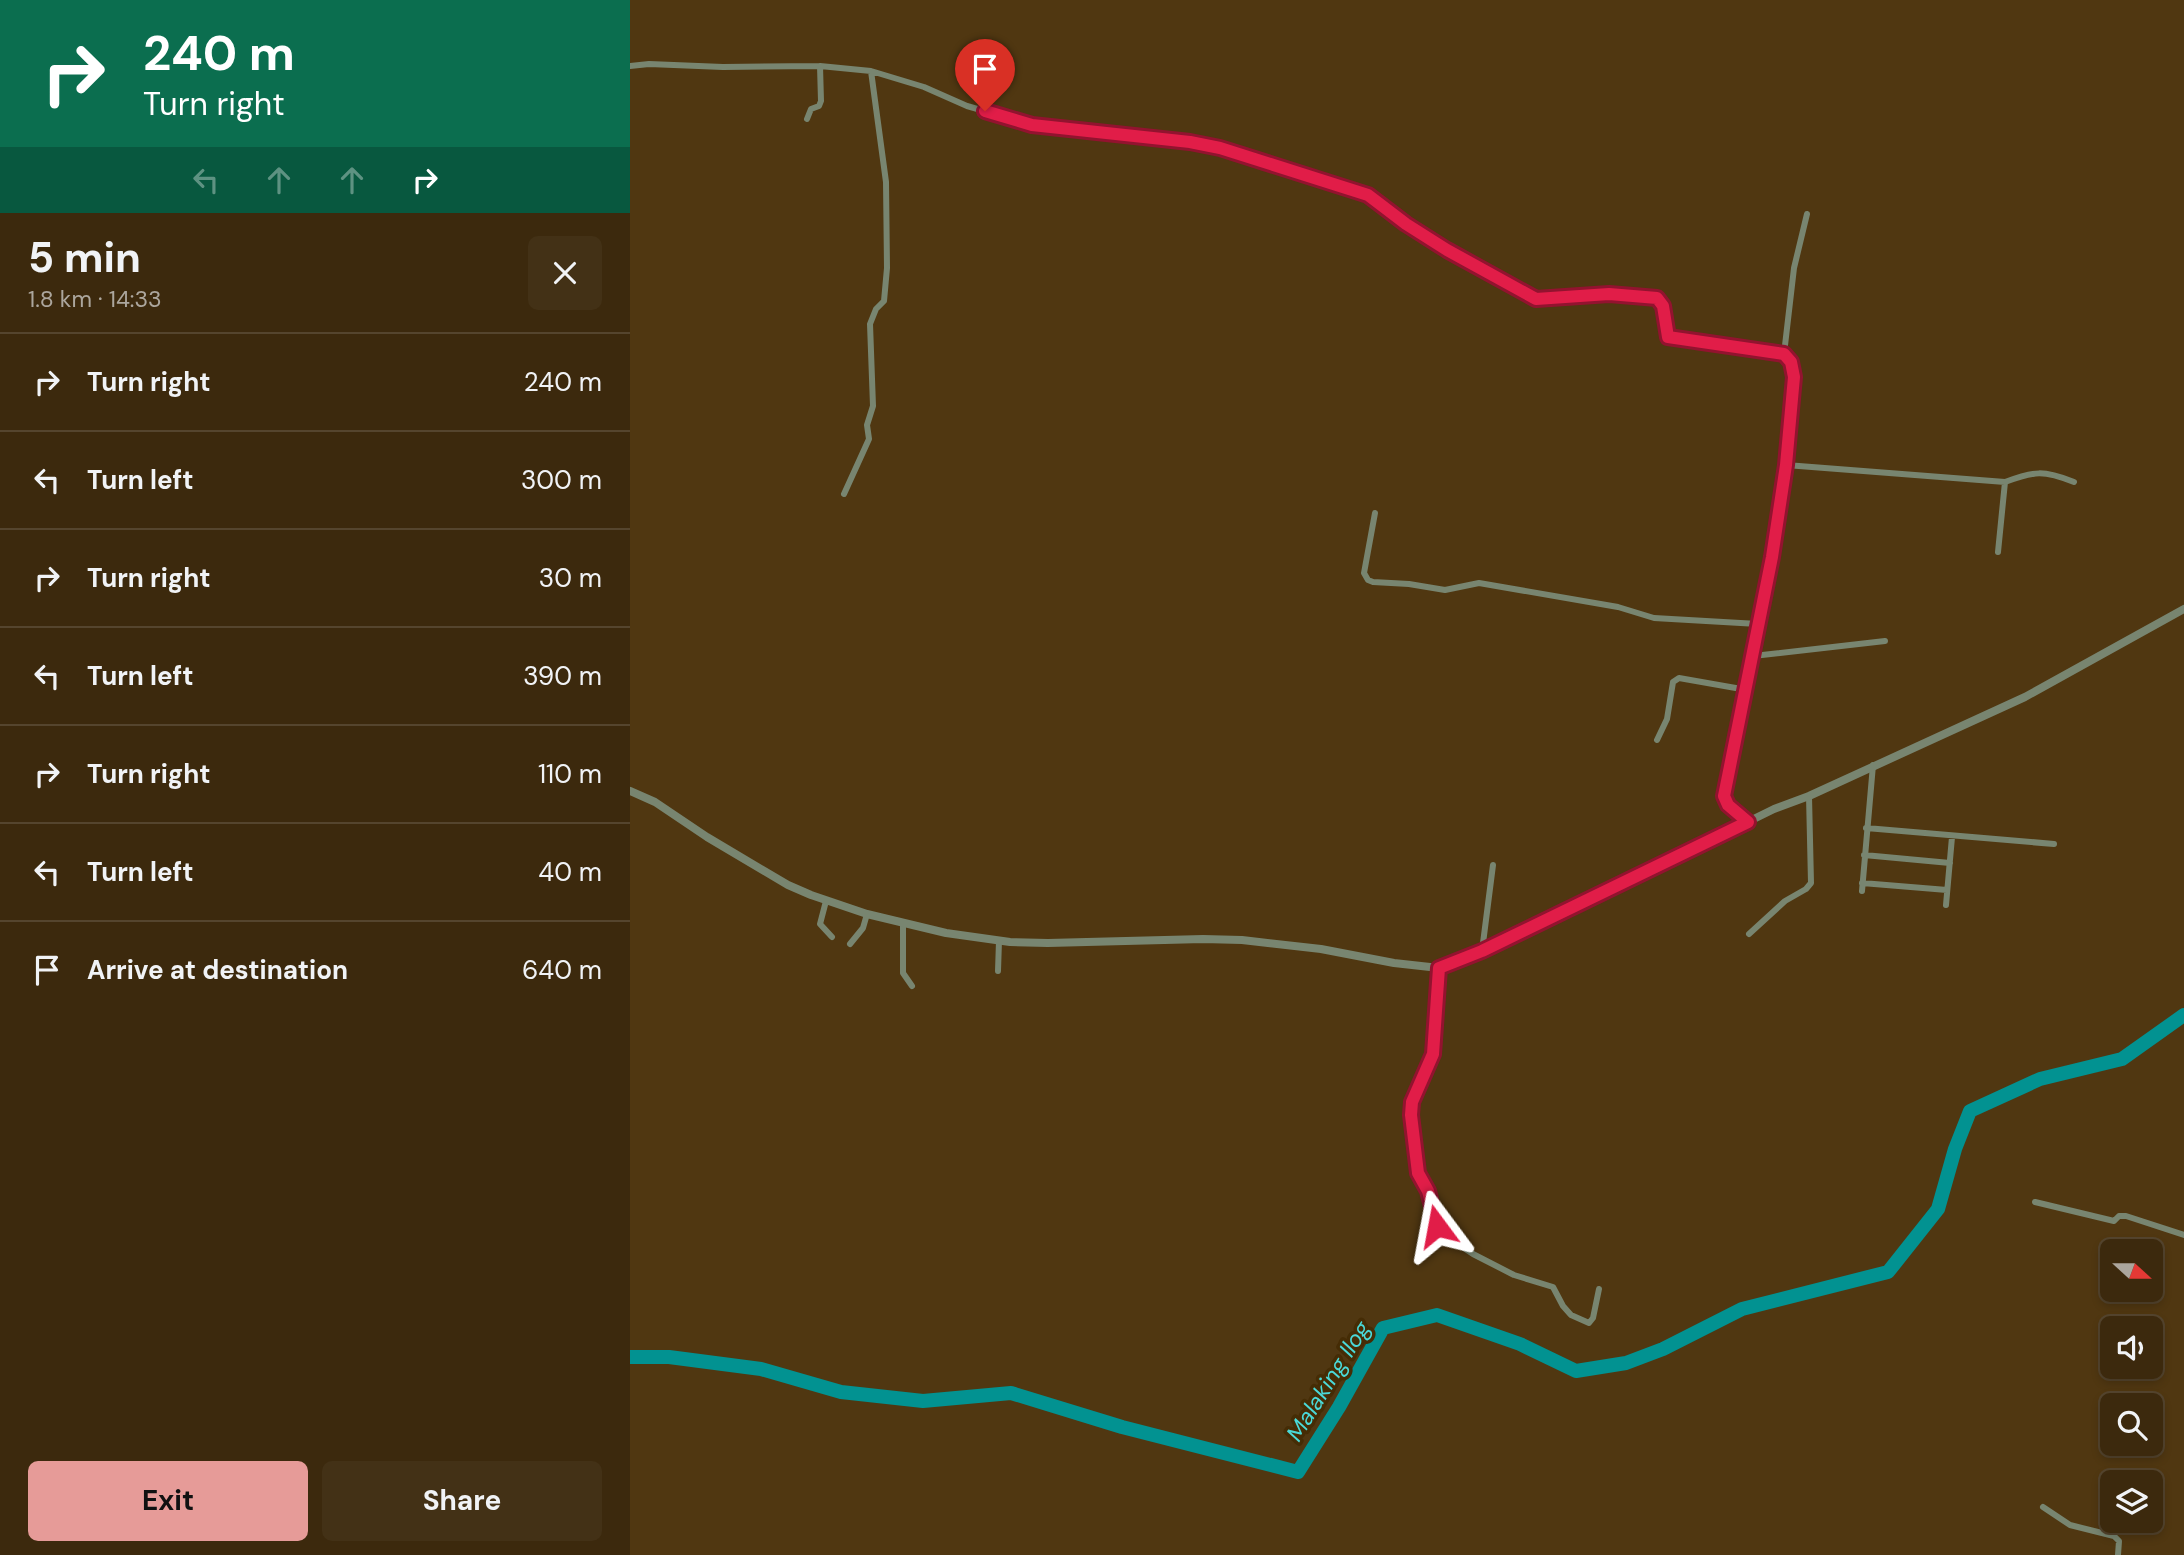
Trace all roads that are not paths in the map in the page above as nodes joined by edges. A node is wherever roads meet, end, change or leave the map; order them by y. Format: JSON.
{"nodes":[{"id":1,"x":630,"y":66,"type":"edge"},
{"id":2,"x":820,"y":66,"type":"junction"},
{"id":3,"x":871,"y":71,"type":"junction"},
{"id":4,"x":807,"y":119,"type":"dead end"},
{"id":5,"x":1807,"y":214,"type":"dead end"},
{"id":6,"x":1784,"y":354,"type":"junction"},
{"id":7,"x":1786,"y":465,"type":"junction"},
{"id":8,"x":2005,"y":482,"type":"junction"},
{"id":9,"x":2074,"y":482,"type":"dead end"},
{"id":10,"x":844,"y":494,"type":"dead end"},
{"id":11,"x":1375,"y":513,"type":"dead end"},
{"id":12,"x":1998,"y":552,"type":"dead end"},
{"id":13,"x":2184,"y":609,"type":"edge"},
{"id":14,"x":1758,"y":624,"type":"junction"},
{"id":15,"x":1885,"y":641,"type":"dead end"},
{"id":16,"x":1753,"y":656,"type":"junction"},
{"id":17,"x":1747,"y":690,"type":"junction"},
{"id":18,"x":1657,"y":740,"type":"dead end"},
{"id":19,"x":1873,"y":765,"type":"junction"},
{"id":20,"x":630,"y":791,"type":"edge"},
{"id":21,"x":1808,"y":796,"type":"junction"},
{"id":22,"x":1748,"y":822,"type":"junction"},
{"id":23,"x":1866,"y":828,"type":"junction"},
{"id":24,"x":1952,"y":837,"type":"junction"},
{"id":25,"x":2053,"y":844,"type":"dead end"},
{"id":26,"x":1864,"y":855,"type":"junction"},
{"id":27,"x":1950,"y":863,"type":"junction"},
{"id":28,"x":1493,"y":865,"type":"dead end"},
{"id":29,"x":1862,"y":883,"type":"junction"},
{"id":30,"x":1947,"y":890,"type":"junction"},
{"id":31,"x":1862,"y":891,"type":"dead end"},
{"id":32,"x":826,"y":901,"type":"junction"},
{"id":33,"x":1946,"y":905,"type":"dead end"},
{"id":34,"x":867,"y":914,"type":"junction"},
{"id":35,"x":903,"y":923,"type":"junction"},
{"id":36,"x":1749,"y":934,"type":"dead end"},
{"id":37,"x":832,"y":937,"type":"dead end"},
{"id":38,"x":999,"y":941,"type":"junction"},
{"id":39,"x":850,"y":944,"type":"dead end"},
{"id":40,"x":1482,"y":951,"type":"junction"},
{"id":41,"x":1439,"y":968,"type":"junction"},
{"id":42,"x":998,"y":971,"type":"dead end"},
{"id":43,"x":912,"y":986,"type":"dead end"},
{"id":44,"x":2035,"y":1202,"type":"dead end"},
{"id":45,"x":2184,"y":1235,"type":"edge"},
{"id":46,"x":1598,"y":1289,"type":"dead end"},
{"id":47,"x":2043,"y":1507,"type":"dead end"},
{"id":48,"x":2118,"y":1555,"type":"edge"}],
"edges":[{"from":1,"to":2,"type":"street"},
{"from":2,"to":3,"type":"street"},
{"from":2,"to":4,"type":"street"},
{"from":3,"to":6,"type":"street"},
{"from":3,"to":10,"type":"street"},
{"from":5,"to":6,"type":"street"},
{"from":6,"to":7,"type":"street"},
{"from":7,"to":8,"type":"street"},
{"from":7,"to":14,"type":"street"},
{"from":8,"to":9,"type":"street"},
{"from":8,"to":12,"type":"street"},
{"from":11,"to":14,"type":"street"},
{"from":13,"to":19,"type":"street"},
{"from":14,"to":16,"type":"street"},
{"from":15,"to":16,"type":"street"},
{"from":16,"to":17,"type":"street"},
{"from":17,"to":18,"type":"street"},
{"from":17,"to":22,"type":"street"},
{"from":19,"to":21,"type":"street"},
{"from":19,"to":23,"type":"street"},
{"from":20,"to":32,"type":"street"},
{"from":21,"to":22,"type":"street"},
{"from":21,"to":36,"type":"street"},
{"from":22,"to":40,"type":"street"},
{"from":23,"to":24,"type":"street"},
{"from":23,"to":26,"type":"street"},
{"from":24,"to":25,"type":"street"},
{"from":24,"to":27,"type":"street"},
{"from":26,"to":27,"type":"street"},
{"from":26,"to":29,"type":"street"},
{"from":27,"to":30,"type":"street"},
{"from":28,"to":40,"type":"street"},
{"from":29,"to":30,"type":"street"},
{"from":29,"to":31,"type":"street"},
{"from":30,"to":33,"type":"street"},
{"from":32,"to":34,"type":"street"},
{"from":32,"to":37,"type":"street"},
{"from":34,"to":35,"type":"street"},
{"from":34,"to":39,"type":"street"},
{"from":35,"to":38,"type":"street"},
{"from":35,"to":43,"type":"street"},
{"from":38,"to":41,"type":"street"},
{"from":38,"to":42,"type":"street"},
{"from":40,"to":41,"type":"street"},
{"from":41,"to":46,"type":"street"},
{"from":44,"to":45,"type":"street"},
{"from":47,"to":48,"type":"street"}]}
